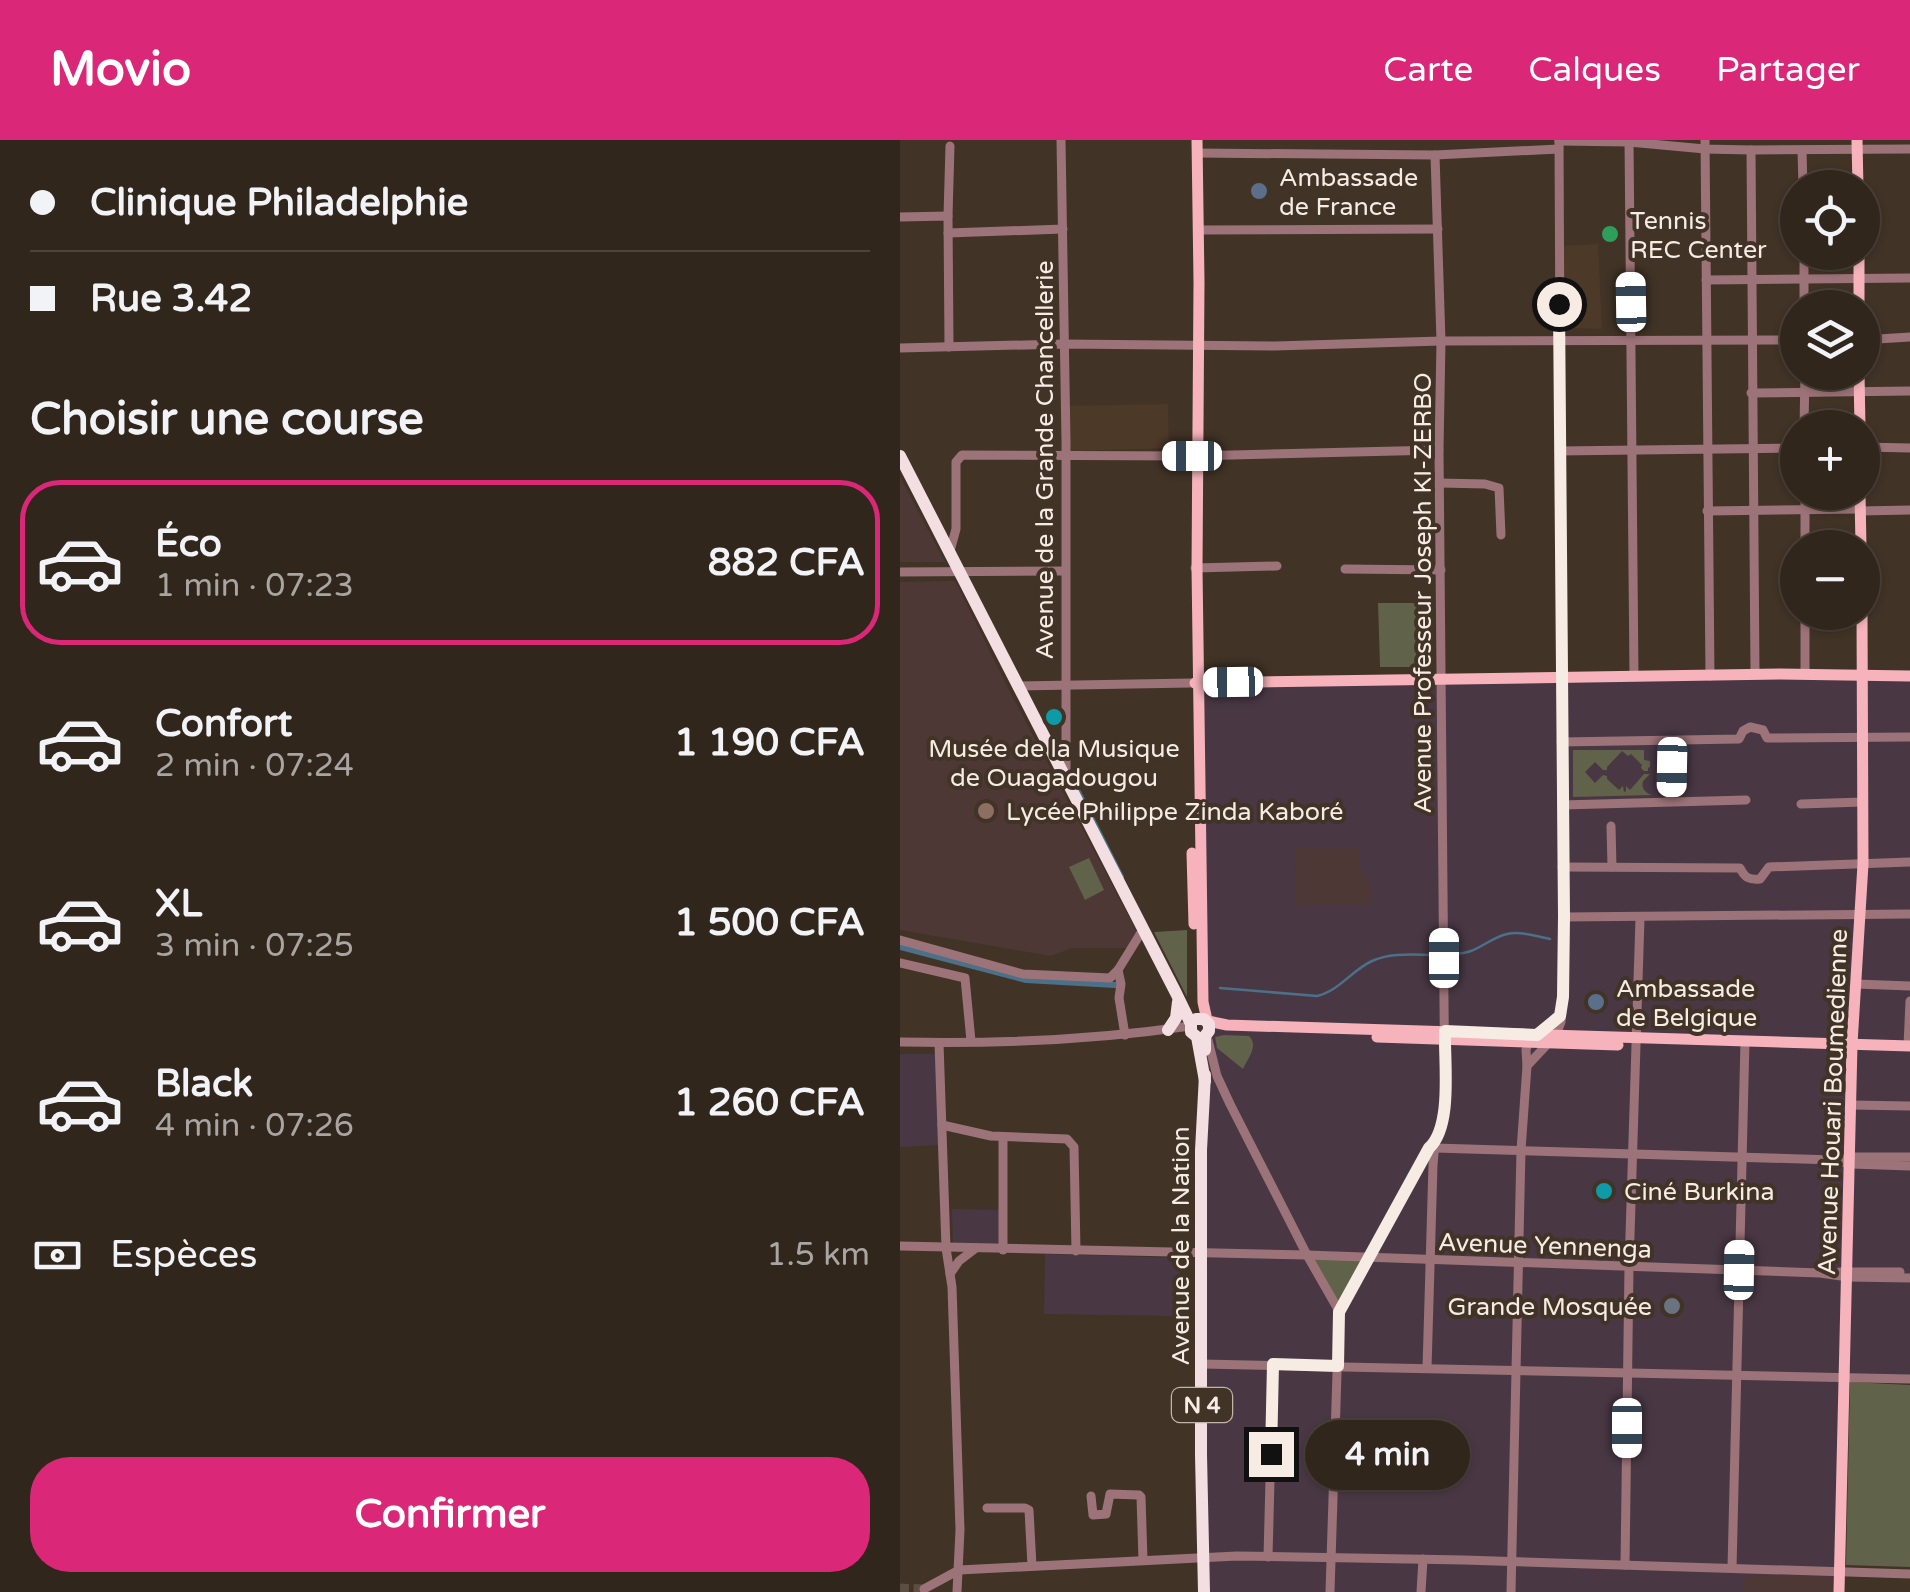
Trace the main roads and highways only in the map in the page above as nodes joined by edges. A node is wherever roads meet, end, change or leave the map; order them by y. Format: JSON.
{"nodes":[{"id":1,"x":1194,"y":144,"type":"edge"},
{"id":2,"x":1195,"y":344,"type":"junction"},
{"id":3,"x":900,"y":456,"type":"edge"},
{"id":4,"x":1861,"y":630,"type":"edge"},
{"id":5,"x":1858,"y":673,"type":"junction"},
{"id":6,"x":1910,"y":673,"type":"edge"},
{"id":7,"x":1195,"y":683,"type":"junction"},
{"id":8,"x":1177,"y":996,"type":"junction"},
{"id":9,"x":1200,"y":1028,"type":"junction"},
{"id":10,"x":1168,"y":1030,"type":"road end"},
{"id":11,"x":1852,"y":1047,"type":"junction"},
{"id":12,"x":1906,"y":1048,"type":"edge"},
{"id":13,"x":1204,"y":1592,"type":"edge"},
{"id":14,"x":1839,"y":1592,"type":"edge"}],
"edges":[{"from":1,"to":2,"type":"main road"},
{"from":1,"to":2,"type":"main road"},
{"from":2,"to":7,"type":"main road"},
{"from":3,"to":8,"type":"highway"},
{"from":4,"to":5,"type":"main road","name":"Avenue Houari Boumedienne"},
{"from":5,"to":6,"type":"main road"},
{"from":5,"to":7,"type":"main road"},
{"from":5,"to":11,"type":"main road","name":"Avenue Houari Boumedienne"},
{"from":7,"to":9,"type":"main road"},
{"from":8,"to":9,"type":"highway"},
{"from":8,"to":10,"type":"highway"},
{"from":9,"to":11,"type":"main road"},
{"from":9,"to":13,"type":"highway","name":"Avenue de la Nation","number":"N 4"},
{"from":11,"to":12,"type":"main road"},
{"from":11,"to":14,"type":"main road","name":"Avenue Houari Boumedienne"}]}
